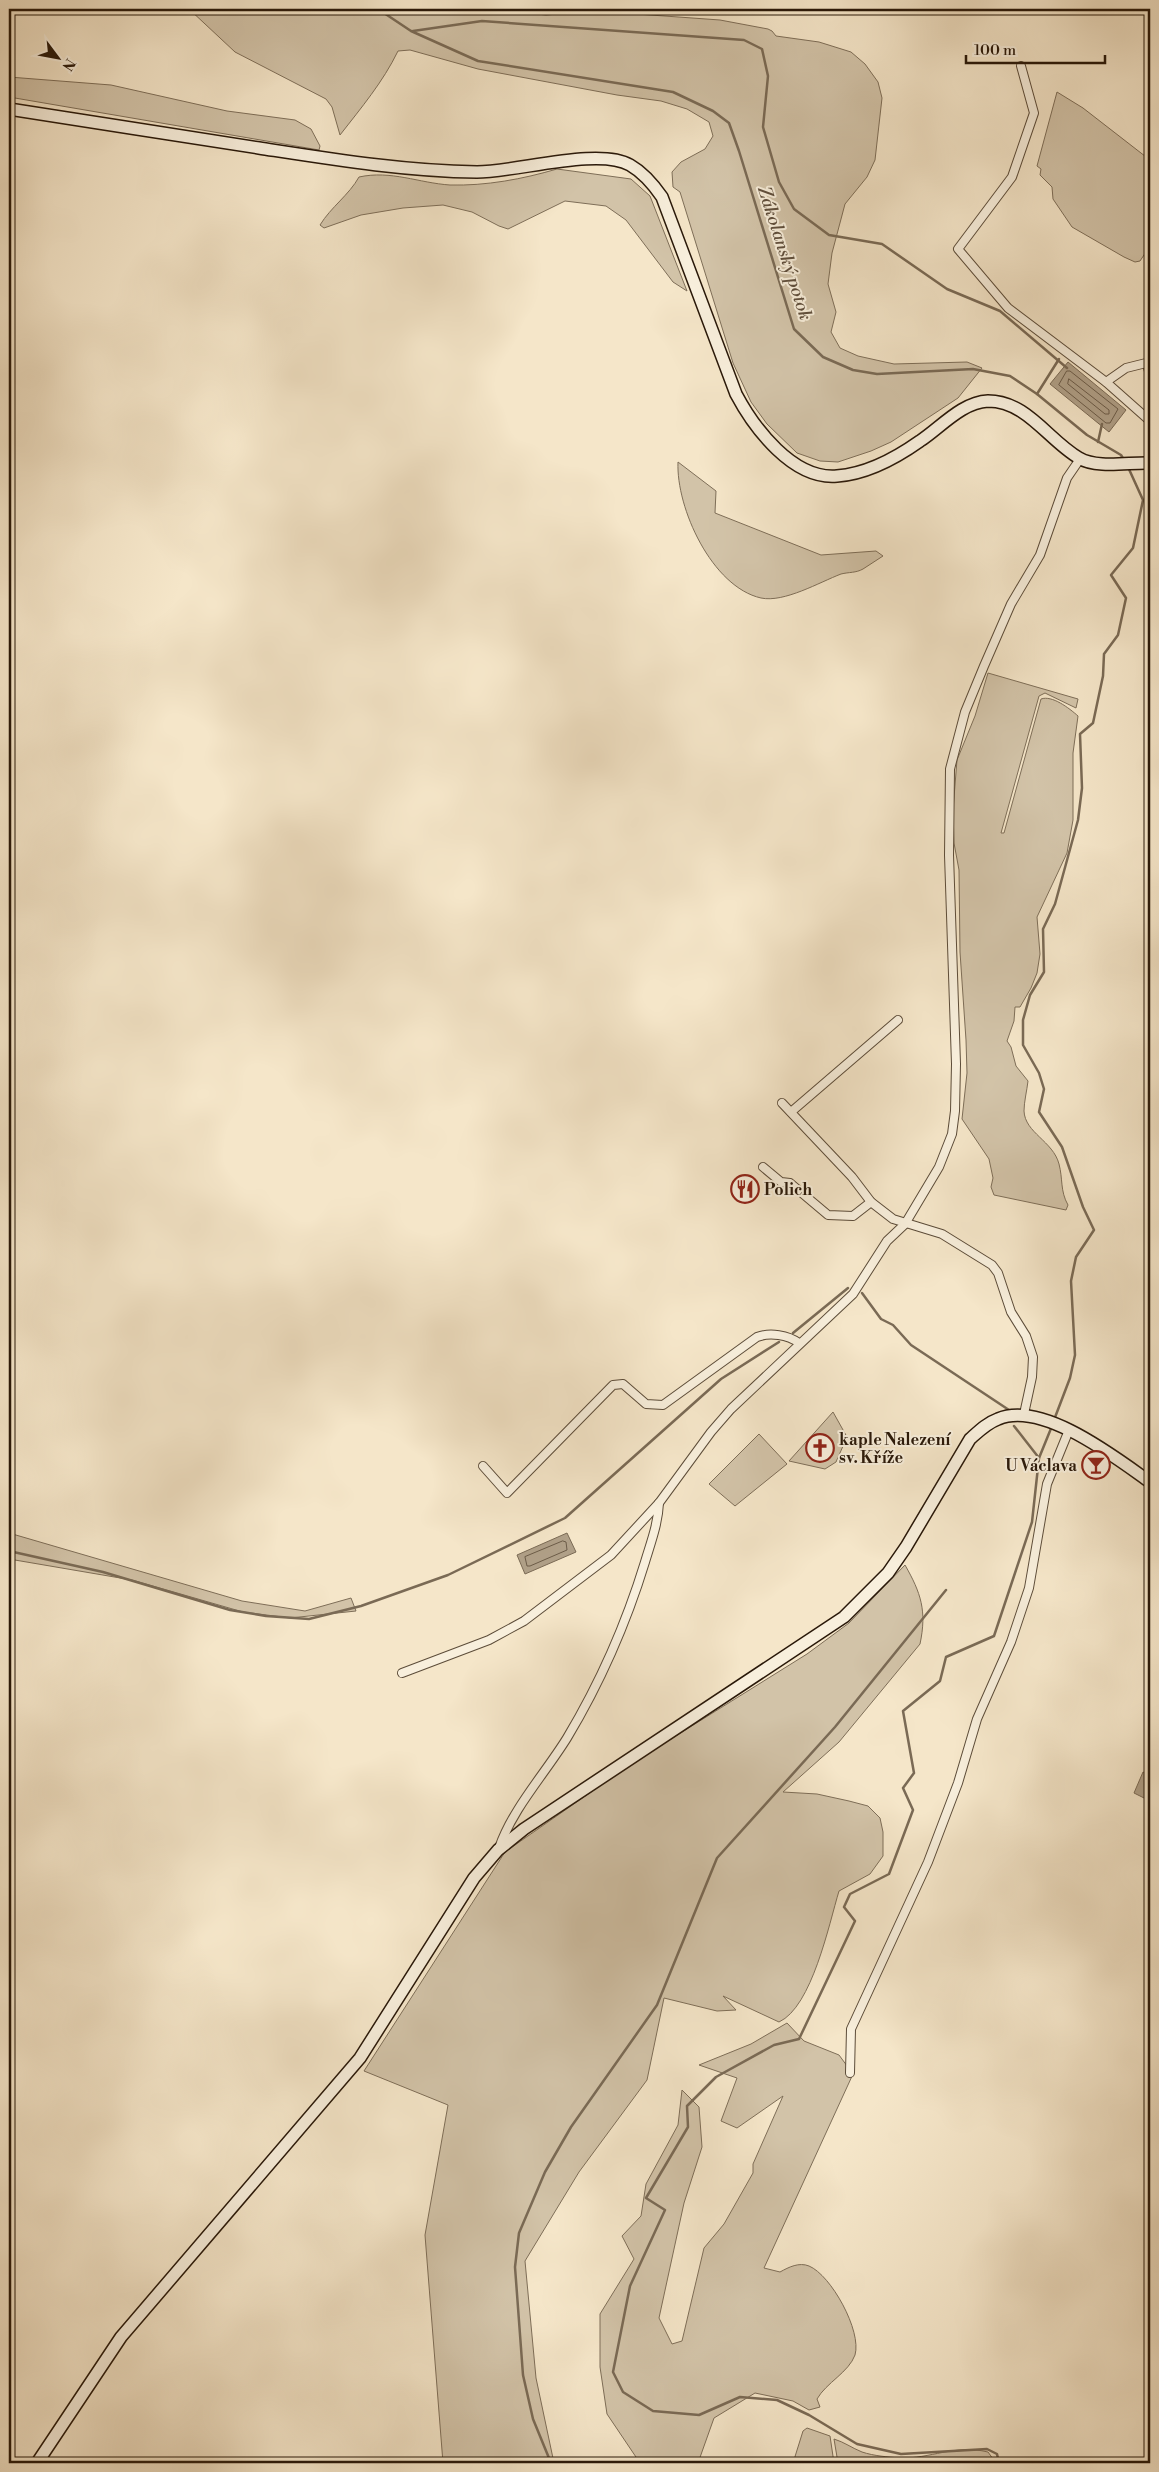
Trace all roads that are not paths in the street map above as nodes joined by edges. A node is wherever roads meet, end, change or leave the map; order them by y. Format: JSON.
{"nodes":[{"id":1,"x":1021,"y":66,"type":"dead end"},
{"id":2,"x":9,"y":109,"type":"edge"},
{"id":3,"x":1148,"y":363,"type":"edge"},
{"id":4,"x":1150,"y":375,"type":"edge"},
{"id":5,"x":1106,"y":382,"type":"junction"},
{"id":6,"x":1150,"y":421,"type":"edge"},
{"id":7,"x":1080,"y":459,"type":"junction"},
{"id":8,"x":1146,"y":462,"type":"edge"},
{"id":9,"x":898,"y":1020,"type":"dead end"},
{"id":10,"x":782,"y":1103,"type":"dead end"},
{"id":11,"x":791,"y":1112,"type":"junction"},
{"id":12,"x":763,"y":1167,"type":"dead end"},
{"id":13,"x":871,"y":1202,"type":"junction"},
{"id":14,"x":905,"y":1224,"type":"junction"},
{"id":15,"x":799,"y":1343,"type":"junction"},
{"id":16,"x":1028,"y":1415,"type":"junction"},
{"id":17,"x":1066,"y":1429,"type":"junction"},
{"id":18,"x":483,"y":1466,"type":"dead end"},
{"id":19,"x":1148,"y":1479,"type":"edge"},
{"id":20,"x":659,"y":1503,"type":"junction"},
{"id":21,"x":402,"y":1673,"type":"dead end"},
{"id":22,"x":498,"y":1850,"type":"junction"},
{"id":23,"x":850,"y":2073,"type":"dead end"},
{"id":24,"x":37,"y":2463,"type":"edge"}],
"edges":[{"from":1,"to":5,"type":"street"},
{"from":2,"to":7,"type":"street"},
{"from":3,"to":4,"type":"street"},
{"from":3,"to":5,"type":"street"},
{"from":5,"to":6,"type":"street"},
{"from":7,"to":8,"type":"street"},
{"from":7,"to":14,"type":"street"},
{"from":9,"to":11,"type":"street"},
{"from":10,"to":11,"type":"street"},
{"from":11,"to":13,"type":"street"},
{"from":12,"to":13,"type":"street"},
{"from":13,"to":14,"type":"street"},
{"from":14,"to":15,"type":"street"},
{"from":14,"to":16,"type":"street"},
{"from":15,"to":18,"type":"street"},
{"from":15,"to":20,"type":"street"},
{"from":16,"to":17,"type":"street"},
{"from":16,"to":22,"type":"street"},
{"from":17,"to":19,"type":"street"},
{"from":17,"to":23,"type":"street"},
{"from":20,"to":21,"type":"street"},
{"from":20,"to":22,"type":"street"},
{"from":22,"to":24,"type":"street"}]}
